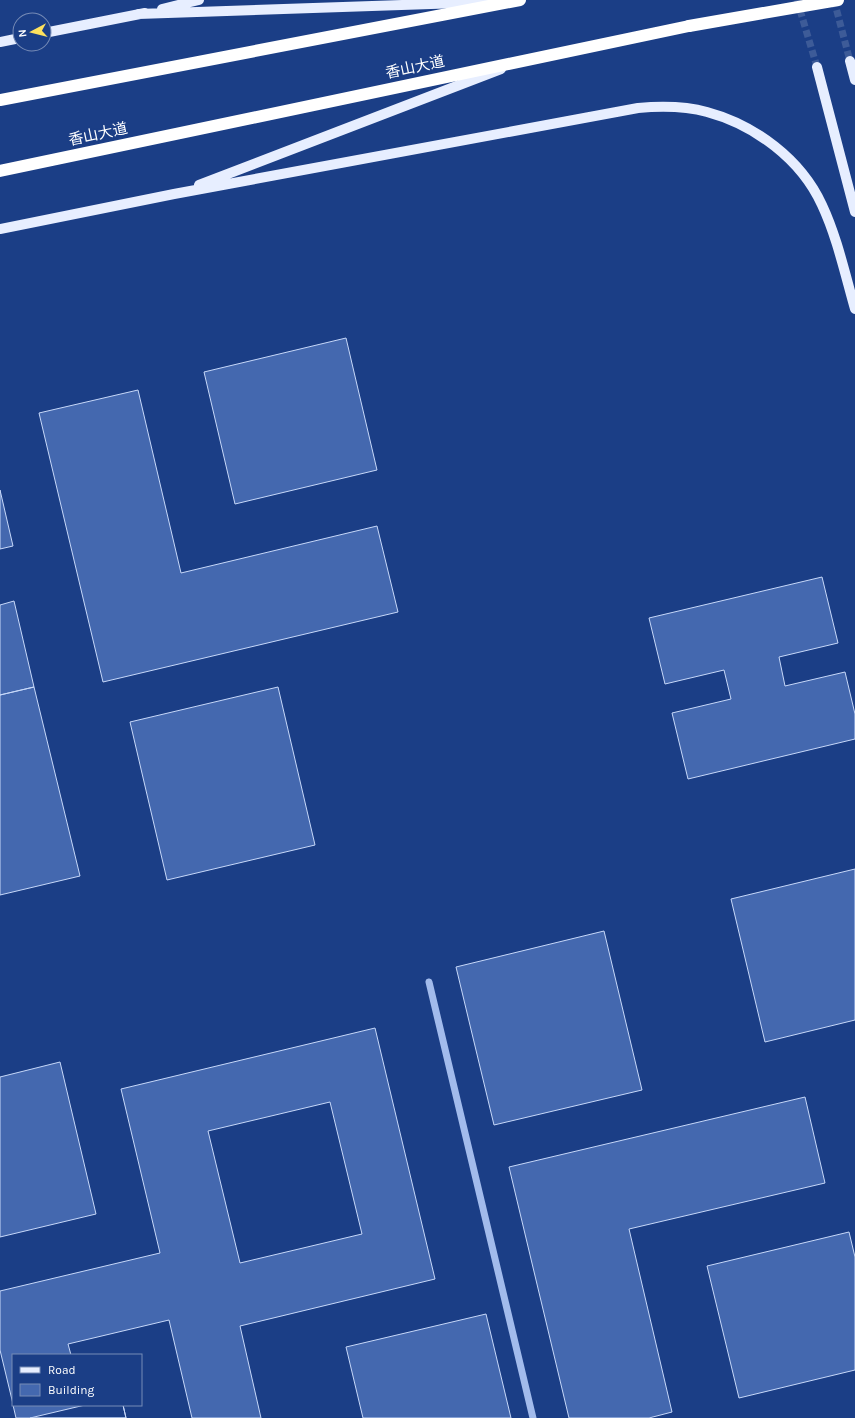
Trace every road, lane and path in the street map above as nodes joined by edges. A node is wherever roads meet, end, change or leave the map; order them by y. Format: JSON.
{"nodes":[{"id":1,"x":199,"y":0,"type":"edge"},
{"id":2,"x":517,"y":0,"type":"edge"},
{"id":3,"x":838,"y":0,"type":"edge"},
{"id":4,"x":138,"y":14,"type":"junction"},
{"id":5,"x":52,"y":31,"type":"edge"},
{"id":6,"x":12,"y":40,"type":"edge"},
{"id":7,"x":0,"y":42,"type":"edge"},
{"id":8,"x":525,"y":60,"type":"junction"},
{"id":9,"x":850,"y":61,"type":"tunnel mouth"},
{"id":10,"x":817,"y":67,"type":"tunnel mouth"},
{"id":11,"x":855,"y":80,"type":"edge"},
{"id":12,"x":0,"y":100,"type":"edge"},
{"id":13,"x":0,"y":171,"type":"edge"},
{"id":14,"x":174,"y":194,"type":"junction"},
{"id":15,"x":855,"y":212,"type":"edge"},
{"id":16,"x":0,"y":229,"type":"edge"},
{"id":17,"x":855,"y":309,"type":"edge"},
{"id":18,"x":429,"y":982,"type":"dead end"},
{"id":19,"x":533,"y":1418,"type":"edge"}],
"edges":[{"from":1,"to":4,"type":"main road"},
{"from":2,"to":4,"type":"main road"},
{"from":2,"to":12,"type":"highway"},
{"from":3,"to":8,"type":"highway","name":"香山大道","bridge":true},
{"from":4,"to":5,"type":"main road"},
{"from":6,"to":7,"type":"main road"},
{"from":8,"to":13,"type":"highway","name":"香山大道"},
{"from":8,"to":14,"type":"main road"},
{"from":9,"to":11,"type":"main road"},
{"from":10,"to":15,"type":"main road"},
{"from":14,"to":16,"type":"main road"},
{"from":14,"to":17,"type":"main road"},
{"from":18,"to":19,"type":"lane"}]}
